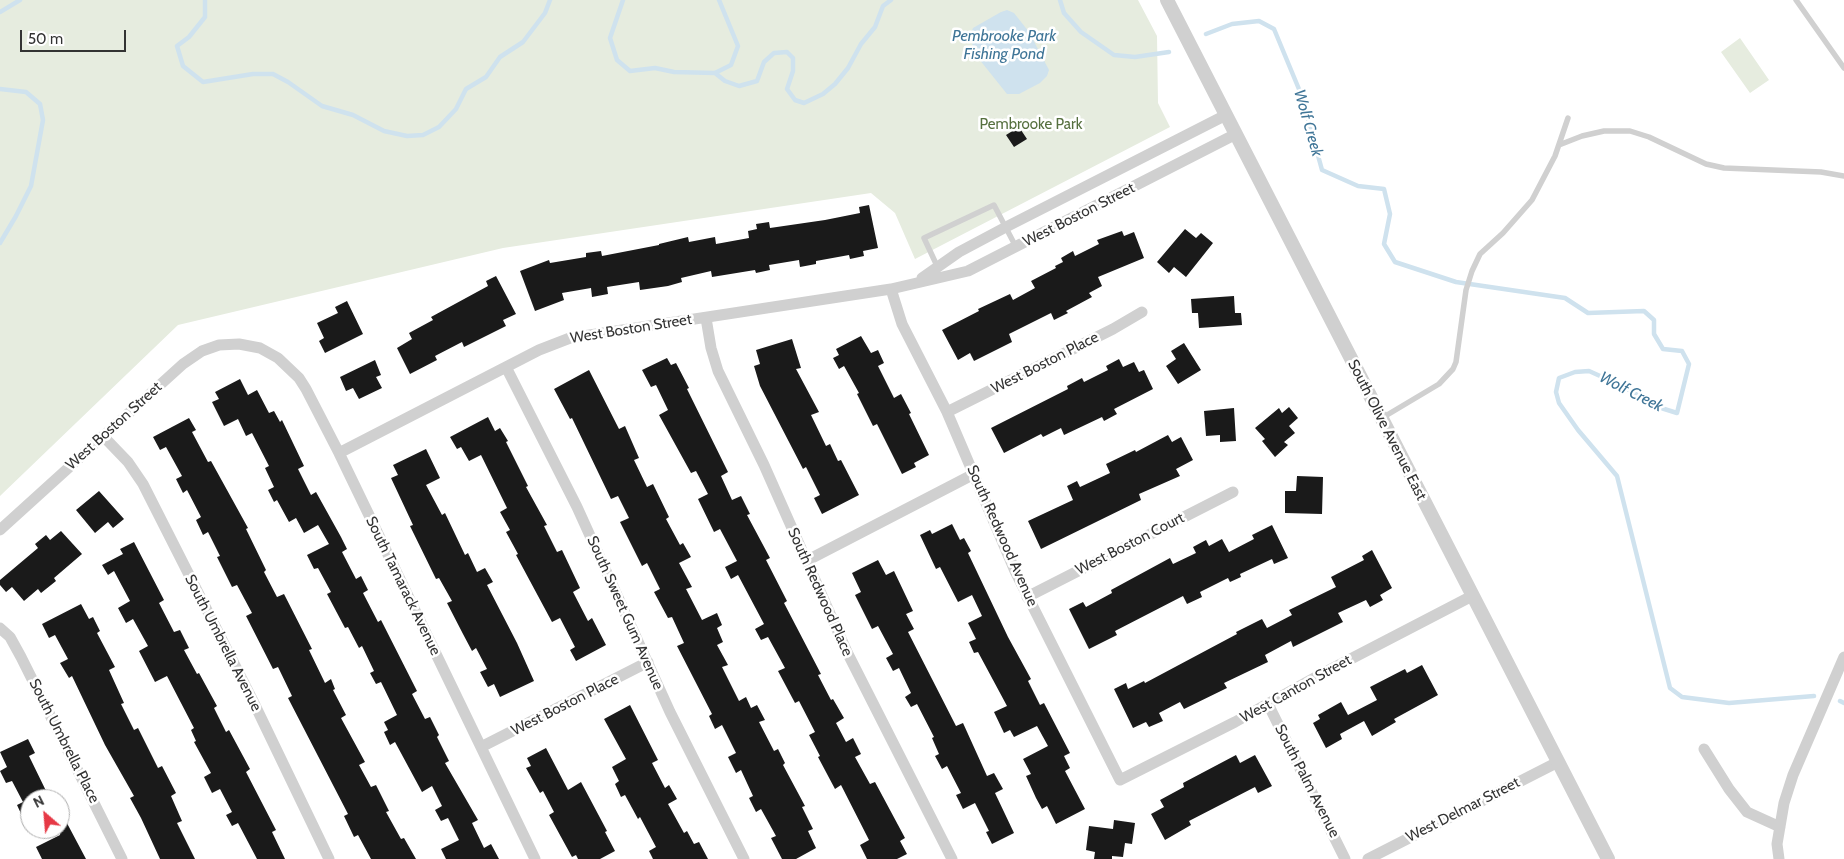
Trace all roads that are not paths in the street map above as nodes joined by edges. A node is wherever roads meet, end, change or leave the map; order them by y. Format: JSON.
{"nodes":[{"id":1,"x":1167,"y":0,"type":"edge"},
{"id":2,"x":1796,"y":0,"type":"edge"},
{"id":3,"x":1844,"y":68,"type":"edge"},
{"id":4,"x":1226,"y":115,"type":"junction"},
{"id":5,"x":1568,"y":118,"type":"dead end"},
{"id":6,"x":1236,"y":134,"type":"junction"},
{"id":7,"x":1558,"y":145,"type":"junction"},
{"id":8,"x":1844,"y":176,"type":"edge"},
{"id":9,"x":1006,"y":227,"type":"junction"},
{"id":10,"x":1016,"y":247,"type":"junction"},
{"id":11,"x":940,"y":272,"type":"junction"},
{"id":12,"x":891,"y":289,"type":"junction"},
{"id":13,"x":1142,"y":312,"type":"dead end"},
{"id":14,"x":706,"y":318,"type":"junction"},
{"id":15,"x":239,"y":344,"type":"joint"},
{"id":16,"x":506,"y":367,"type":"junction"},
{"id":17,"x":947,"y":412,"type":"junction"},
{"id":18,"x":1382,"y":418,"type":"junction"},
{"id":19,"x":103,"y":436,"type":"junction"},
{"id":20,"x":339,"y":453,"type":"junction"},
{"id":21,"x":974,"y":474,"type":"junction"},
{"id":22,"x":1233,"y":492,"type":"dead end"},
{"id":23,"x":0,"y":530,"type":"edge"},
{"id":24,"x":806,"y":561,"type":"junction"},
{"id":25,"x":1472,"y":596,"type":"junction"},
{"id":26,"x":1027,"y":597,"type":"junction"},
{"id":27,"x":0,"y":628,"type":"edge"},
{"id":28,"x":1844,"y":657,"type":"edge"},
{"id":29,"x":648,"y":662,"type":"junction"},
{"id":30,"x":1268,"y":704,"type":"junction"},
{"id":31,"x":481,"y":747,"type":"junction"},
{"id":32,"x":1704,"y":749,"type":"dead end"},
{"id":33,"x":1558,"y":762,"type":"junction"},
{"id":34,"x":1120,"y":780,"type":"joint"},
{"id":35,"x":1780,"y":827,"type":"junction"},
{"id":36,"x":122,"y":859,"type":"edge"},
{"id":37,"x":329,"y":859,"type":"edge"},
{"id":38,"x":535,"y":859,"type":"edge"},
{"id":39,"x":744,"y":859,"type":"edge"},
{"id":40,"x":952,"y":859,"type":"edge"},
{"id":41,"x":1346,"y":859,"type":"edge"},
{"id":42,"x":1368,"y":859,"type":"edge"},
{"id":43,"x":1608,"y":859,"type":"edge"},
{"id":44,"x":1779,"y":859,"type":"edge"}],
"edges":[{"from":1,"to":4,"type":"street","name":"South Olive Avenue East"},
{"from":2,"to":3,"type":"lane"},
{"from":4,"to":6,"type":"street","name":"South Olive Avenue East"},
{"from":4,"to":9,"type":"street","name":"West Boston Street"},
{"from":5,"to":7,"type":"lane"},
{"from":6,"to":10,"type":"street","name":"West Boston Street"},
{"from":6,"to":18,"type":"street","name":"South Olive Avenue East"},
{"from":7,"to":8,"type":"lane"},
{"from":7,"to":18,"type":"lane"},
{"from":9,"to":10,"type":"lane"},
{"from":9,"to":11,"type":"street","name":"West Boston Street"},
{"from":9,"to":11,"type":"lane"},
{"from":10,"to":11,"type":"street","name":"West Boston Street"},
{"from":11,"to":12,"type":"street","name":"West Boston Street"},
{"from":12,"to":14,"type":"street","name":"West Boston Street"},
{"from":12,"to":17,"type":"street","name":"South Redwood Avenue"},
{"from":13,"to":17,"type":"street","name":"West Boston Place"},
{"from":14,"to":16,"type":"street","name":"West Boston Street"},
{"from":14,"to":24,"type":"street","name":"South Redwood Place"},
{"from":15,"to":19,"type":"street","name":"West Boston Street"},
{"from":15,"to":20,"type":"street","name":"South Tamarack Avenue"},
{"from":16,"to":20,"type":"street","name":"West Boston Street"},
{"from":16,"to":29,"type":"street","name":"South Sweet Gum Avenue"},
{"from":17,"to":21,"type":"street","name":"South Redwood Avenue"},
{"from":18,"to":25,"type":"street","name":"South Olive Avenue East"},
{"from":19,"to":23,"type":"street","name":"West Boston Street"},
{"from":19,"to":37,"type":"street","name":"South Umbrella Avenue"},
{"from":20,"to":31,"type":"street","name":"South Tamarack Avenue"},
{"from":21,"to":24,"type":"street"},
{"from":21,"to":26,"type":"street","name":"South Redwood Avenue"},
{"from":22,"to":26,"type":"street","name":"West Boston Court"},
{"from":24,"to":40,"type":"street","name":"South Redwood Place"},
{"from":25,"to":30,"type":"street","name":"West Canton Street"},
{"from":25,"to":33,"type":"street","name":"South Olive Avenue East"},
{"from":26,"to":34,"type":"street","name":"South Redwood Avenue"},
{"from":27,"to":36,"type":"street","name":"South Umbrella Place"},
{"from":28,"to":35,"type":"street"},
{"from":29,"to":31,"type":"street","name":"West Boston Place"},
{"from":29,"to":39,"type":"street","name":"South Sweet Gum Avenue"},
{"from":30,"to":34,"type":"street","name":"West Canton Street"},
{"from":30,"to":41,"type":"street","name":"South Palm Avenue"},
{"from":31,"to":38,"type":"street","name":"South Tamarack Avenue"},
{"from":32,"to":35,"type":"street"},
{"from":33,"to":42,"type":"street","name":"West Delmar Street"},
{"from":33,"to":43,"type":"street","name":"South Olive Avenue East"},
{"from":35,"to":44,"type":"street"}]}
